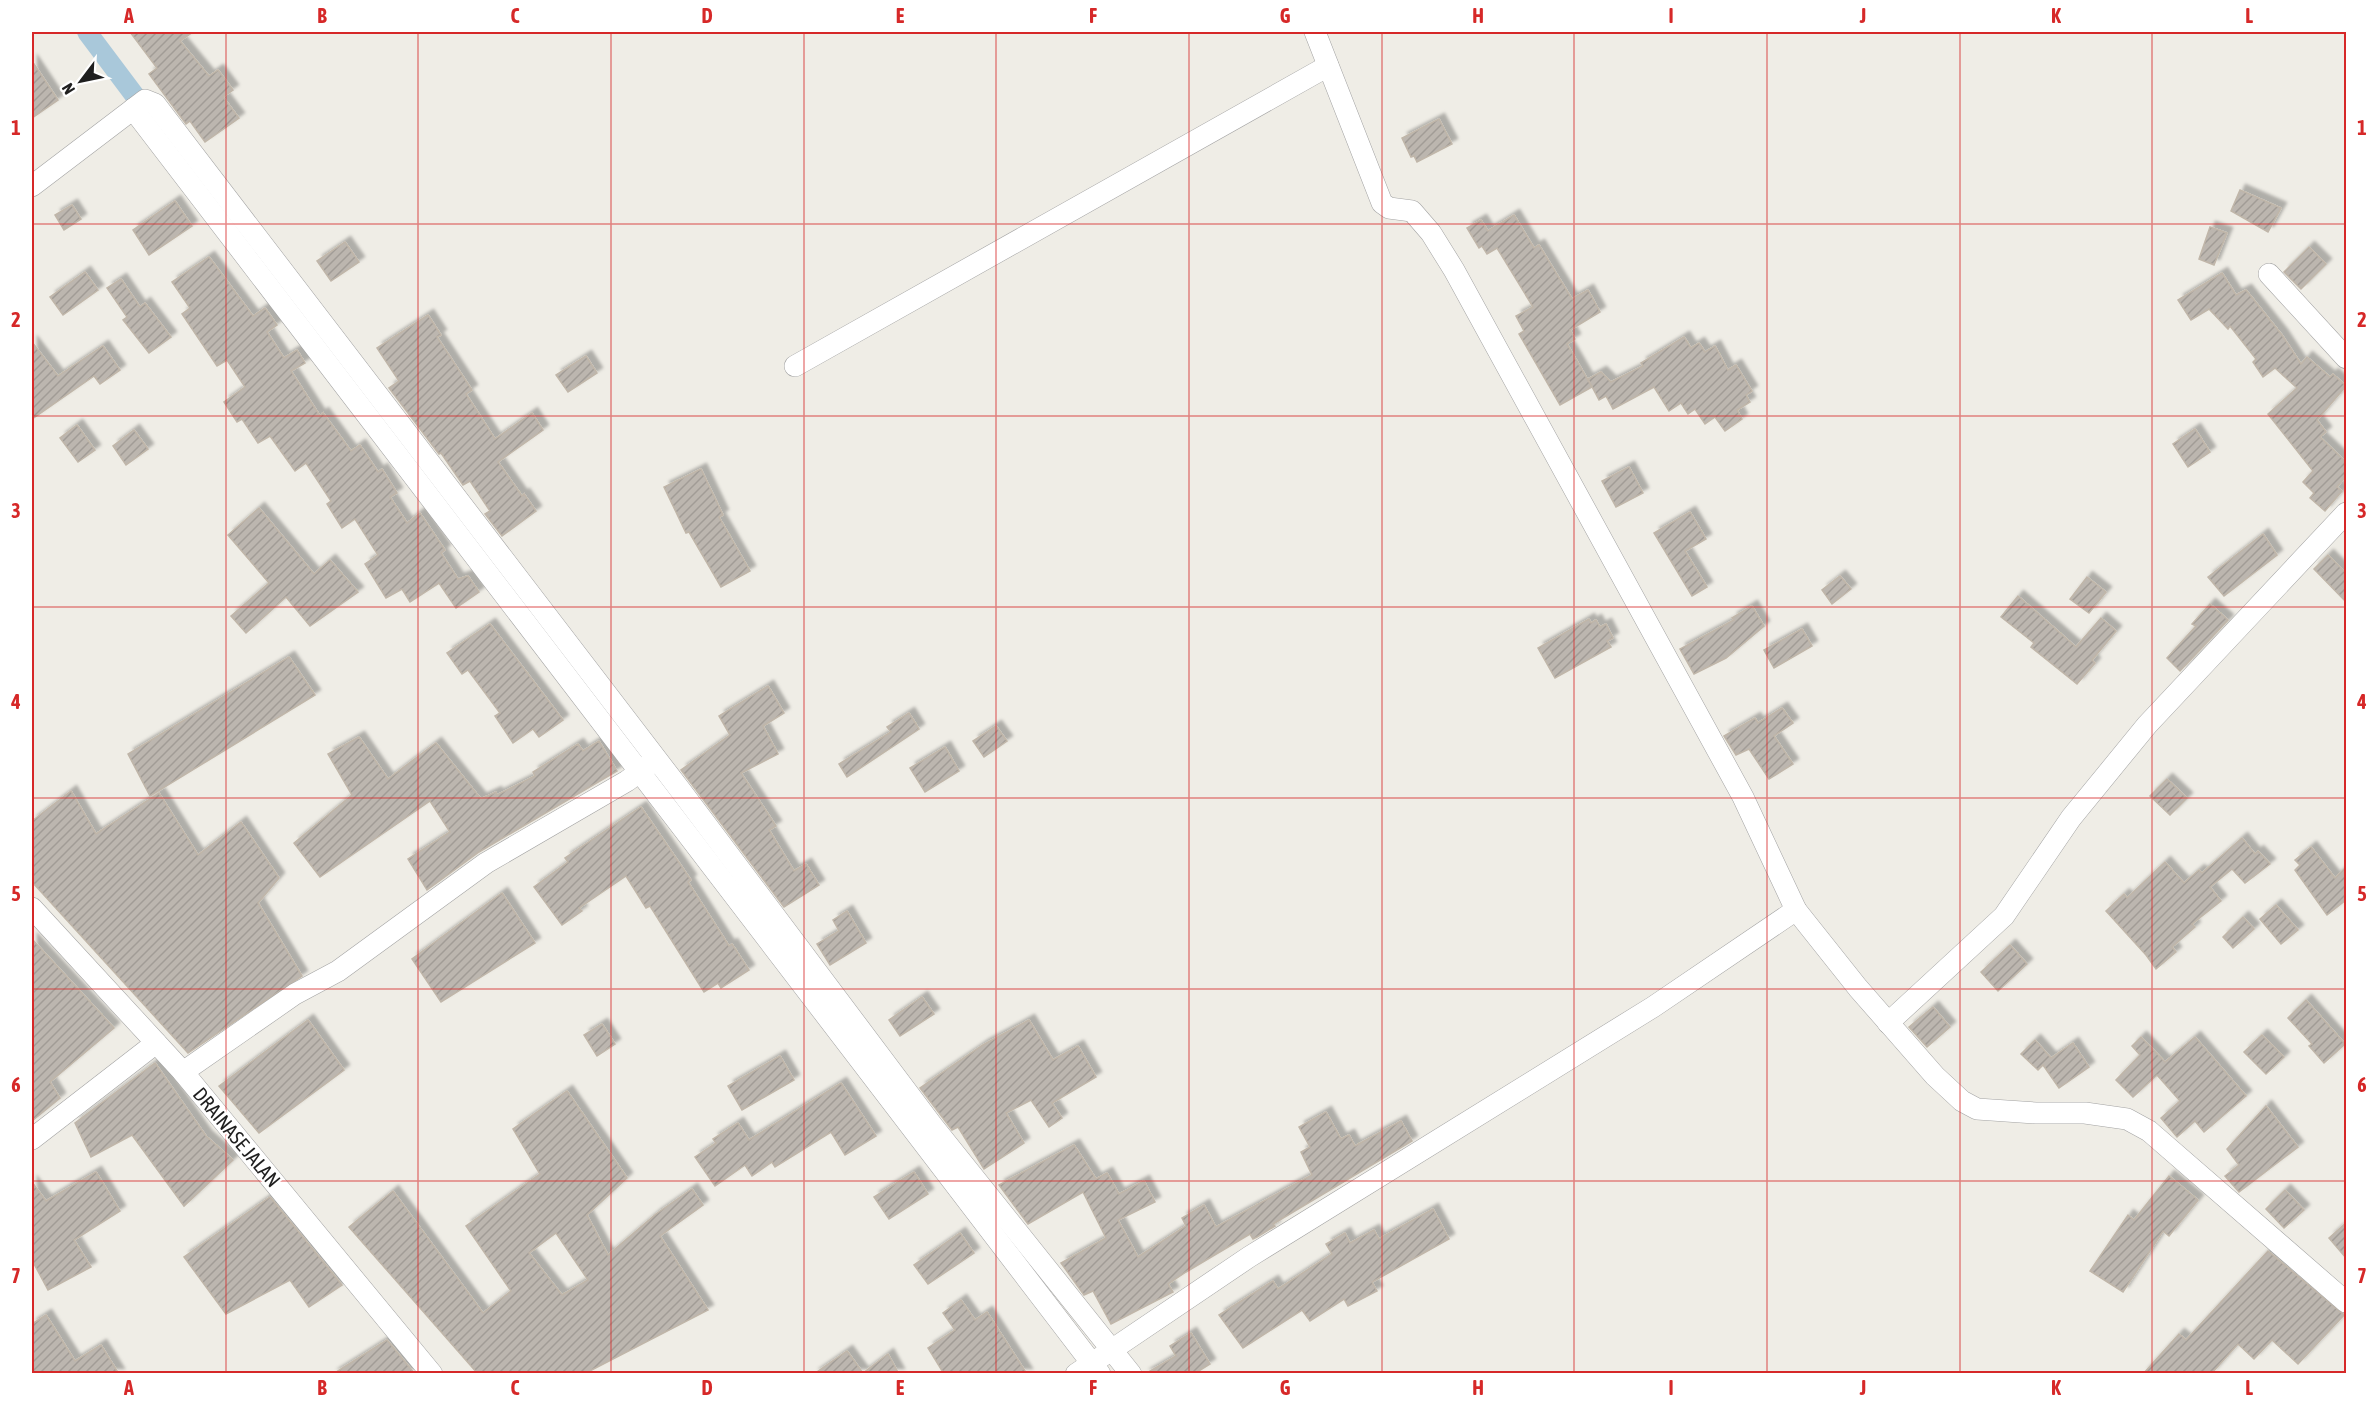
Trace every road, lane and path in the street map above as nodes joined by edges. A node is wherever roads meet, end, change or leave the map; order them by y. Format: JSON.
{"nodes":[{"id":1,"x":1315,"y":32,"type":"edge"},
{"id":2,"x":1328,"y":66,"type":"junction"},
{"id":3,"x":32,"y":186,"type":"edge"},
{"id":4,"x":2269,"y":274,"type":"dead end"},
{"id":5,"x":2346,"y":358,"type":"edge"},
{"id":6,"x":795,"y":366,"type":"dead end"},
{"id":7,"x":2346,"y":513,"type":"edge"},
{"id":8,"x":649,"y":765,"type":"junction"},
{"id":9,"x":32,"y":908,"type":"edge"},
{"id":10,"x":1796,"y":910,"type":"junction"},
{"id":11,"x":1888,"y":1023,"type":"junction"},
{"id":12,"x":156,"y":1043,"type":"junction"},
{"id":13,"x":183,"y":1072,"type":"junction"},
{"id":14,"x":32,"y":1139,"type":"edge"},
{"id":15,"x":2346,"y":1302,"type":"edge"},
{"id":16,"x":1112,"y":1350,"type":"junction"},
{"id":17,"x":1090,"y":1370,"type":"edge"},
{"id":18,"x":432,"y":1374,"type":"edge"},
{"id":19,"x":1131,"y":1374,"type":"edge"}],
"edges":[{"from":1,"to":2,"type":"street"},
{"from":2,"to":6,"type":"street"},
{"from":2,"to":10,"type":"street"},
{"from":3,"to":8,"type":"street"},
{"from":4,"to":5,"type":"street"},
{"from":7,"to":11,"type":"street"},
{"from":8,"to":13,"type":"street"},
{"from":8,"to":16,"type":"street"},
{"from":8,"to":17,"type":"street"},
{"from":9,"to":12,"type":"street","name":"DRAINASE JALAN"},
{"from":10,"to":11,"type":"street"},
{"from":10,"to":16,"type":"street"},
{"from":11,"to":15,"type":"street"},
{"from":12,"to":13,"type":"street","name":"DRAINASE JALAN"},
{"from":12,"to":14,"type":"street"},
{"from":13,"to":18,"type":"street","name":"DRAINASE JALAN"},
{"from":16,"to":17,"type":"street"},
{"from":16,"to":19,"type":"street"}]}
